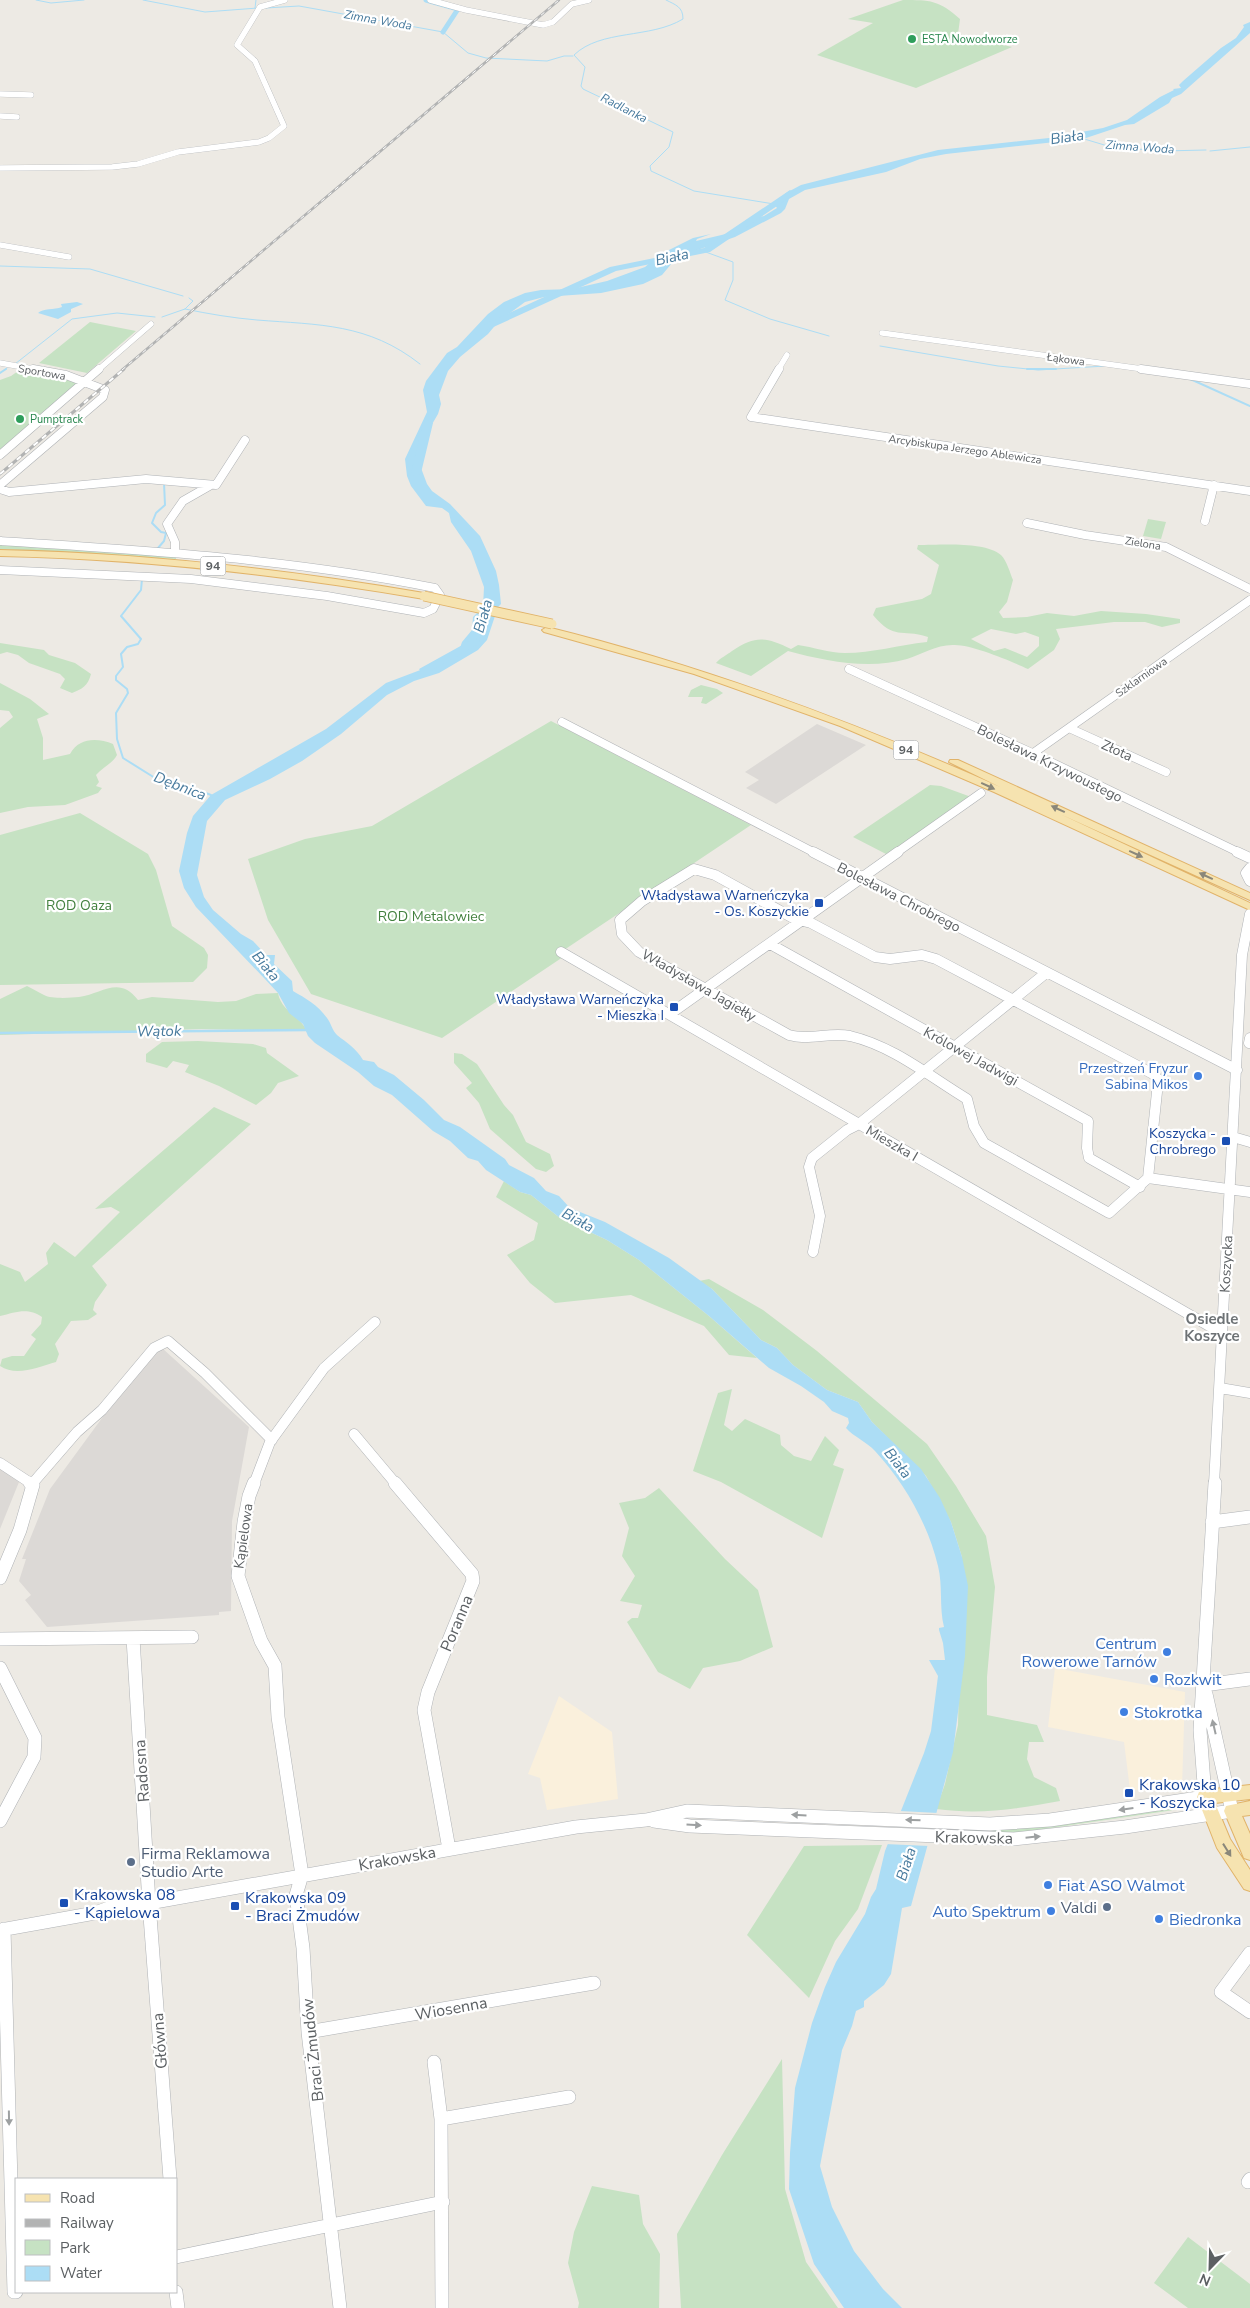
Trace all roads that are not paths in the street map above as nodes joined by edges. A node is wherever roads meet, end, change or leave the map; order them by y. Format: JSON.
{"nodes":[{"id":1,"x":285,"y":0,"type":"edge"},
{"id":2,"x":430,"y":0,"type":"edge"},
{"id":3,"x":589,"y":0,"type":"edge"},
{"id":4,"x":0,"y":94,"type":"edge"},
{"id":5,"x":31,"y":95,"type":"dead end"},
{"id":6,"x":0,"y":116,"type":"edge"},
{"id":7,"x":16,"y":117,"type":"dead end"},
{"id":8,"x":0,"y":168,"type":"edge"},
{"id":9,"x":0,"y":245,"type":"edge"},
{"id":10,"x":69,"y":257,"type":"dead end"},
{"id":11,"x":151,"y":324,"type":"dead end"},
{"id":12,"x":882,"y":333,"type":"dead end"},
{"id":13,"x":787,"y":355,"type":"dead end"},
{"id":14,"x":0,"y":363,"type":"edge"},
{"id":15,"x":84,"y":382,"type":"junction"},
{"id":16,"x":1250,"y":384,"type":"edge"},
{"id":17,"x":245,"y":440,"type":"dead end"},
{"id":18,"x":4,"y":448,"type":"edge"},
{"id":19,"x":0,"y":455,"type":"edge"},
{"id":20,"x":0,"y":485,"type":"edge"},
{"id":21,"x":211,"y":485,"type":"junction"},
{"id":22,"x":1214,"y":486,"type":"junction"},
{"id":23,"x":0,"y":489,"type":"edge"},
{"id":24,"x":1250,"y":491,"type":"edge"},
{"id":25,"x":1205,"y":521,"type":"dead end"},
{"id":26,"x":1027,"y":523,"type":"dead end"},
{"id":27,"x":0,"y":541,"type":"edge"},
{"id":28,"x":0,"y":552,"type":"edge"},
{"id":29,"x":175,"y":552,"type":"junction"},
{"id":30,"x":0,"y":559,"type":"edge"},
{"id":31,"x":0,"y":570,"type":"edge"},
{"id":32,"x":1250,"y":589,"type":"edge"},
{"id":33,"x":422,"y":599,"type":"junction"},
{"id":34,"x":1250,"y":600,"type":"edge"},
{"id":35,"x":550,"y":627,"type":"junction"},
{"id":36,"x":849,"y":668,"type":"dead end"},
{"id":37,"x":562,"y":722,"type":"dead end"},
{"id":38,"x":1069,"y":728,"type":"junction"},
{"id":39,"x":1032,"y":754,"type":"junction"},
{"id":40,"x":1166,"y":772,"type":"dead end"},
{"id":41,"x":980,"y":793,"type":"dead end"},
{"id":42,"x":1250,"y":858,"type":"edge"},
{"id":43,"x":1250,"y":868,"type":"edge"},
{"id":44,"x":861,"y":877,"type":"junction"},
{"id":45,"x":1250,"y":881,"type":"edge"},
{"id":46,"x":1250,"y":897,"type":"edge"},
{"id":47,"x":1250,"y":907,"type":"edge"},
{"id":48,"x":1250,"y":914,"type":"edge"},
{"id":49,"x":803,"y":921,"type":"junction"},
{"id":50,"x":770,"y":944,"type":"junction"},
{"id":51,"x":561,"y":952,"type":"dead end"},
{"id":52,"x":1046,"y":973,"type":"junction"},
{"id":53,"x":704,"y":988,"type":"junction"},
{"id":54,"x":1013,"y":1000,"type":"junction"},
{"id":55,"x":670,"y":1014,"type":"junction"},
{"id":56,"x":1238,"y":1041,"type":"junction"},
{"id":57,"x":1250,"y":1041,"type":"edge"},
{"id":58,"x":955,"y":1047,"type":"junction"},
{"id":59,"x":1237,"y":1070,"type":"junction"},
{"id":60,"x":923,"y":1072,"type":"junction"},
{"id":61,"x":859,"y":1124,"type":"junction"},
{"id":62,"x":1233,"y":1137,"type":"junction"},
{"id":63,"x":1250,"y":1142,"type":"edge"},
{"id":64,"x":1148,"y":1178,"type":"junction"},
{"id":65,"x":1140,"y":1187,"type":"junction"},
{"id":66,"x":1230,"y":1190,"type":"junction"},
{"id":67,"x":1250,"y":1192,"type":"edge"},
{"id":68,"x":813,"y":1252,"type":"dead end"},
{"id":69,"x":375,"y":1322,"type":"dead end"},
{"id":70,"x":1223,"y":1334,"type":"junction"},
{"id":71,"x":1220,"y":1388,"type":"junction"},
{"id":72,"x":1250,"y":1393,"type":"edge"},
{"id":73,"x":354,"y":1434,"type":"dead end"},
{"id":74,"x":272,"y":1440,"type":"junction"},
{"id":75,"x":0,"y":1463,"type":"edge"},
{"id":76,"x":32,"y":1484,"type":"junction"},
{"id":77,"x":1250,"y":1517,"type":"edge"},
{"id":78,"x":1212,"y":1522,"type":"junction"},
{"id":79,"x":0,"y":1578,"type":"edge"},
{"id":80,"x":192,"y":1636,"type":"dead end"},
{"id":81,"x":133,"y":1638,"type":"junction"},
{"id":82,"x":0,"y":1639,"type":"edge"},
{"id":83,"x":0,"y":1668,"type":"edge"},
{"id":84,"x":1250,"y":1679,"type":"edge"},
{"id":85,"x":1204,"y":1685,"type":"junction"},
{"id":86,"x":1250,"y":1792,"type":"edge"},
{"id":87,"x":1228,"y":1794,"type":"junction"},
{"id":88,"x":1205,"y":1797,"type":"junction"},
{"id":89,"x":1250,"y":1808,"type":"edge"},
{"id":90,"x":1232,"y":1810,"type":"junction"},
{"id":91,"x":1210,"y":1813,"type":"junction"},
{"id":92,"x":646,"y":1820,"type":"junction"},
{"id":93,"x":0,"y":1821,"type":"edge"},
{"id":94,"x":449,"y":1849,"type":"junction"},
{"id":95,"x":1250,"y":1853,"type":"edge"},
{"id":96,"x":302,"y":1875,"type":"junction"},
{"id":97,"x":1250,"y":1884,"type":"edge"},
{"id":98,"x":149,"y":1903,"type":"junction"},
{"id":99,"x":2,"y":1929,"type":"edge"},
{"id":100,"x":1250,"y":1953,"type":"edge"},
{"id":101,"x":594,"y":1983,"type":"dead end"},
{"id":102,"x":1250,"y":2012,"type":"edge"},
{"id":103,"x":308,"y":2032,"type":"junction"},
{"id":104,"x":434,"y":2062,"type":"dead end"},
{"id":105,"x":569,"y":2097,"type":"dead end"},
{"id":106,"x":441,"y":2120,"type":"junction"},
{"id":107,"x":170,"y":2178,"type":"edge"},
{"id":108,"x":442,"y":2202,"type":"junction"},
{"id":109,"x":332,"y":2225,"type":"junction"},
{"id":110,"x":178,"y":2257,"type":"edge"},
{"id":111,"x":15,"y":2292,"type":"edge"},
{"id":112,"x":176,"y":2293,"type":"edge"},
{"id":113,"x":178,"y":2308,"type":"edge"},
{"id":114,"x":340,"y":2308,"type":"edge"},
{"id":115,"x":442,"y":2308,"type":"edge"}],
"edges":[{"from":1,"to":8,"type":"street"},
{"from":2,"to":3,"type":"street"},
{"from":4,"to":5,"type":"street"},
{"from":6,"to":7,"type":"street"},
{"from":9,"to":10,"type":"street"},
{"from":11,"to":15,"type":"street"},
{"from":12,"to":16,"type":"street","name":"Łąkowa"},
{"from":13,"to":22,"type":"street","name":"Arcybiskupa Jerzego Ablewicza"},
{"from":14,"to":15,"type":"street","name":"Sportowa"},
{"from":15,"to":18,"type":"street"},
{"from":15,"to":20,"type":"street","name":"Sportowa"},
{"from":17,"to":21,"type":"street"},
{"from":18,"to":19,"type":"street"},
{"from":21,"to":23,"type":"street"},
{"from":21,"to":29,"type":"street"},
{"from":22,"to":24,"type":"street","name":"Arcybiskupa Jerzego Ablewicza"},
{"from":22,"to":25,"type":"street"},
{"from":26,"to":32,"type":"street","name":"Zielona"},
{"from":27,"to":29,"type":"street"},
{"from":28,"to":33,"type":"main road","number":"94"},
{"from":29,"to":31,"type":"street"},
{"from":30,"to":33,"type":"main road","number":"94"},
{"from":33,"to":35,"type":"main road","number":"94"},
{"from":34,"to":38,"type":"street","name":"Szklarniowa"},
{"from":46,"to":35,"type":"main road","number":"94","one_way":true},
{"from":35,"to":47,"type":"main road","number":"94","one_way":true},
{"from":36,"to":39,"type":"street","name":"Bolesława Krzywoustego"},
{"from":37,"to":44,"type":"street","name":"Bolesława Chrobrego"},
{"from":38,"to":39,"type":"street","name":"Szklarniowa"},
{"from":38,"to":40,"type":"street","name":"Złota"},
{"from":39,"to":42,"type":"street","name":"Bolesława Krzywoustego"},
{"from":41,"to":44,"type":"street"},
{"from":43,"to":45,"type":"street"},
{"from":44,"to":49,"type":"street"},
{"from":44,"to":52,"type":"street","name":"Bolesława Chrobrego"},
{"from":48,"to":56,"type":"street","name":"Koszycka"},
{"from":49,"to":50,"type":"street"},
{"from":49,"to":53,"type":"street","name":"Władysława Jagiełły"},
{"from":49,"to":54,"type":"street","name":"Władysława Jagiełły"},
{"from":50,"to":53,"type":"street"},
{"from":50,"to":58,"type":"street","name":"Królowej Jadwigi"},
{"from":51,"to":55,"type":"street","name":"Mieszka I"},
{"from":52,"to":54,"type":"street"},
{"from":52,"to":59,"type":"street","name":"Bolesława Chrobrego"},
{"from":53,"to":55,"type":"street"},
{"from":53,"to":60,"type":"street","name":"Władysława Jagiełły"},
{"from":54,"to":58,"type":"street"},
{"from":54,"to":64,"type":"street","name":"Władysława Jagiełły"},
{"from":55,"to":61,"type":"street","name":"Mieszka I"},
{"from":56,"to":57,"type":"street"},
{"from":56,"to":59,"type":"street","name":"Koszycka"},
{"from":58,"to":60,"type":"street"},
{"from":58,"to":65,"type":"street","name":"Królowej Jadwigi"},
{"from":59,"to":62,"type":"street","name":"Koszycka"},
{"from":60,"to":61,"type":"street"},
{"from":60,"to":65,"type":"street","name":"Władysława Jagiełły"},
{"from":61,"to":68,"type":"street"},
{"from":61,"to":70,"type":"street","name":"Mieszka I"},
{"from":62,"to":63,"type":"street"},
{"from":62,"to":66,"type":"street","name":"Koszycka"},
{"from":64,"to":65,"type":"street","name":"Władysława Jagiełły"},
{"from":64,"to":66,"type":"street"},
{"from":66,"to":67,"type":"street"},
{"from":66,"to":70,"type":"street","name":"Koszycka"},
{"from":69,"to":74,"type":"street","name":"Kąpielowa"},
{"from":70,"to":71,"type":"street","name":"Koszycka"},
{"from":71,"to":72,"type":"street"},
{"from":71,"to":78,"type":"street","name":"Koszycka"},
{"from":73,"to":94,"type":"street","name":"Poranna"},
{"from":74,"to":76,"type":"street"},
{"from":74,"to":96,"type":"street","name":"Kąpielowa"},
{"from":75,"to":76,"type":"street"},
{"from":76,"to":79,"type":"street"},
{"from":77,"to":78,"type":"street"},
{"from":78,"to":85,"type":"street","name":"Koszycka"},
{"from":80,"to":81,"type":"street"},
{"from":81,"to":82,"type":"street"},
{"from":81,"to":98,"type":"street","name":"Radosna"},
{"from":83,"to":93,"type":"street"},
{"from":84,"to":85,"type":"street"},
{"from":87,"to":85,"type":"street","name":"Koszycka","one_way":true},
{"from":85,"to":88,"type":"street","name":"Koszycka"},
{"from":86,"to":87,"type":"main road","name":"Krakowska"},
{"from":87,"to":88,"type":"main road","name":"Krakowska"},
{"from":87,"to":90,"type":"street"},
{"from":88,"to":91,"type":"main road"},
{"from":88,"to":92,"type":"street","name":"Krakowska","one_way":true},
{"from":89,"to":90,"type":"main road","name":"Krakowska"},
{"from":90,"to":91,"type":"street","name":"Krakowska"},
{"from":90,"to":95,"type":"main road"},
{"from":92,"to":91,"type":"street","name":"Krakowska","one_way":true},
{"from":91,"to":97,"type":"main road","one_way":true},
{"from":92,"to":94,"type":"street","name":"Krakowska"},
{"from":94,"to":96,"type":"street","name":"Krakowska"},
{"from":96,"to":98,"type":"street","name":"Krakowska"},
{"from":96,"to":103,"type":"street","name":"Braci Żmudów"},
{"from":98,"to":99,"type":"street","name":"Krakowska"},
{"from":98,"to":107,"type":"street","name":"Główna"},
{"from":99,"to":111,"type":"street","one_way":true},
{"from":100,"to":102,"type":"street"},
{"from":101,"to":103,"type":"street","name":"Wiosenna"},
{"from":103,"to":109,"type":"street","name":"Braci Żmudów"},
{"from":104,"to":106,"type":"street"},
{"from":105,"to":106,"type":"street"},
{"from":106,"to":108,"type":"street"},
{"from":108,"to":109,"type":"street"},
{"from":108,"to":115,"type":"street"},
{"from":109,"to":110,"type":"street"},
{"from":109,"to":114,"type":"street","name":"Braci Żmudów"},
{"from":112,"to":113,"type":"street"}]}
